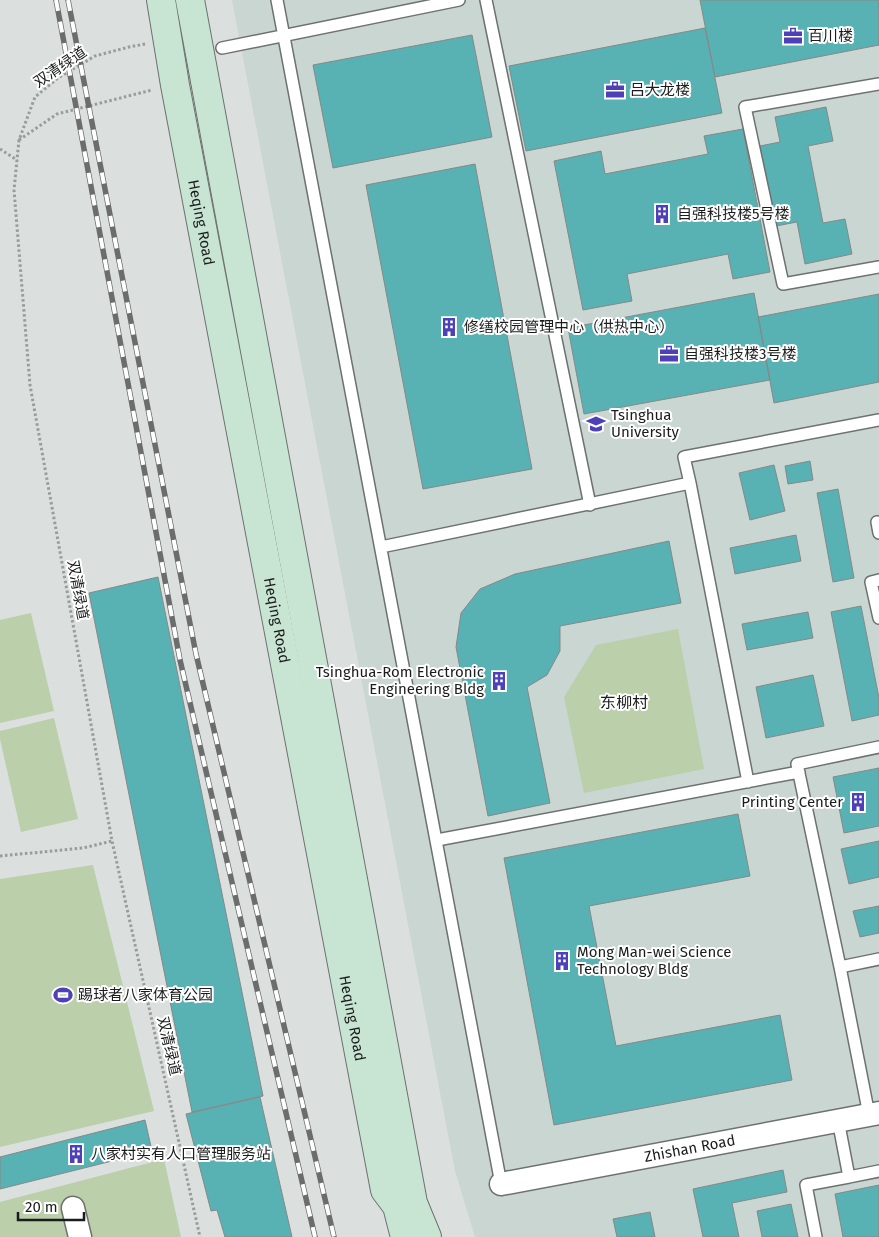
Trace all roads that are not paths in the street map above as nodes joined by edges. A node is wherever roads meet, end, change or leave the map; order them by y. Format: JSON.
{"nodes":[{"id":1,"x":162,"y":0,"type":"edge"},
{"id":2,"x":190,"y":0,"type":"edge"},
{"id":3,"x":277,"y":0,"type":"edge"},
{"id":4,"x":459,"y":0,"type":"edge"},
{"id":5,"x":486,"y":0,"type":"edge"},
{"id":6,"x":285,"y":36,"type":"junction"},
{"id":7,"x":222,"y":48,"type":"dead end"},
{"id":8,"x":879,"y":84,"type":"edge"},
{"id":9,"x":879,"y":267,"type":"edge"},
{"id":10,"x":879,"y":420,"type":"edge"},
{"id":11,"x":690,"y":484,"type":"junction"},
{"id":12,"x":590,"y":504,"type":"junction"},
{"id":13,"x":381,"y":547,"type":"junction"},
{"id":14,"x":879,"y":580,"type":"edge"},
{"id":15,"x":879,"y":618,"type":"edge"},
{"id":16,"x":879,"y":747,"type":"edge"},
{"id":17,"x":799,"y":772,"type":"junction"},
{"id":18,"x":748,"y":782,"type":"junction"},
{"id":19,"x":437,"y":840,"type":"junction"},
{"id":20,"x":879,"y":959,"type":"edge"},
{"id":21,"x":840,"y":967,"type":"junction"},
{"id":22,"x":874,"y":1114,"type":"edge"},
{"id":23,"x":838,"y":1120,"type":"junction"},
{"id":24,"x":879,"y":1171,"type":"edge"},
{"id":25,"x":848,"y":1177,"type":"junction"},
{"id":26,"x":501,"y":1184,"type":"joint"},
{"id":27,"x":73,"y":1208,"type":"dead end"},
{"id":28,"x":80,"y":1237,"type":"edge"},
{"id":29,"x":404,"y":1237,"type":"edge"},
{"id":30,"x":427,"y":1237,"type":"edge"},
{"id":31,"x":816,"y":1237,"type":"edge"}],
"edges":[{"from":1,"to":29,"type":"main road","name":"Heqing Road"},
{"from":2,"to":30,"type":"main road","name":"Heqing Road"},
{"from":3,"to":6,"type":"lane"},
{"from":4,"to":6,"type":"lane"},
{"from":5,"to":12,"type":"lane"},
{"from":6,"to":7,"type":"lane"},
{"from":6,"to":13,"type":"lane"},
{"from":8,"to":9,"type":"lane"},
{"from":10,"to":11,"type":"lane"},
{"from":11,"to":12,"type":"lane"},
{"from":11,"to":18,"type":"lane"},
{"from":12,"to":13,"type":"lane"},
{"from":13,"to":19,"type":"lane"},
{"from":14,"to":15,"type":"lane"},
{"from":16,"to":17,"type":"lane"},
{"from":17,"to":18,"type":"lane"},
{"from":17,"to":21,"type":"lane"},
{"from":18,"to":19,"type":"lane"},
{"from":19,"to":26,"type":"lane"},
{"from":20,"to":21,"type":"lane"},
{"from":21,"to":22,"type":"lane"},
{"from":22,"to":23,"type":"street","name":"Zhishan Road"},
{"from":23,"to":25,"type":"lane"},
{"from":23,"to":26,"type":"street","name":"Zhishan Road"},
{"from":24,"to":25,"type":"lane"},
{"from":25,"to":31,"type":"lane"},
{"from":27,"to":28,"type":"street"}]}
